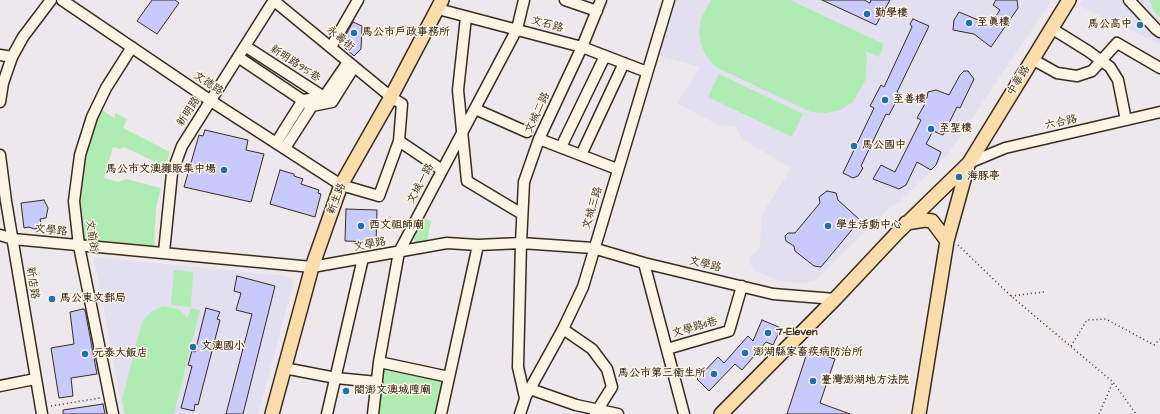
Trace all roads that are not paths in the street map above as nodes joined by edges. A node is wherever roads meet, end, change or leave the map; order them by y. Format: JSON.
{"nodes":[{"id":1,"x":51,"y":0,"type":"edge"},
{"id":2,"x":62,"y":0,"type":"edge"},
{"id":3,"x":274,"y":0,"type":"edge"},
{"id":4,"x":358,"y":0,"type":"edge"},
{"id":5,"x":524,"y":0,"type":"edge"},
{"id":6,"x":565,"y":0,"type":"edge"},
{"id":7,"x":601,"y":0,"type":"edge"},
{"id":8,"x":669,"y":0,"type":"edge"},
{"id":9,"x":1069,"y":0,"type":"edge"},
{"id":10,"x":1129,"y":0,"type":"edge"},
{"id":11,"x":440,"y":4,"type":"edge"},
{"id":12,"x":596,"y":11,"type":"junction"},
{"id":13,"x":466,"y":17,"type":"junction"},
{"id":14,"x":1051,"y":28,"type":"junction"},
{"id":15,"x":517,"y":29,"type":"junction"},
{"id":16,"x":1160,"y":32,"type":"edge"},
{"id":17,"x":132,"y":46,"type":"junction"},
{"id":18,"x":245,"y":46,"type":"junction"},
{"id":19,"x":331,"y":47,"type":"junction"},
{"id":20,"x":582,"y":47,"type":"junction"},
{"id":21,"x":0,"y":55,"type":"edge"},
{"id":22,"x":605,"y":56,"type":"junction"},
{"id":23,"x":12,"y":57,"type":"junction"},
{"id":24,"x":238,"y":57,"type":"junction"},
{"id":25,"x":1032,"y":59,"type":"junction"},
{"id":26,"x":1101,"y":61,"type":"junction"},
{"id":27,"x":624,"y":63,"type":"junction"},
{"id":28,"x":351,"y":64,"type":"junction"},
{"id":29,"x":1160,"y":68,"type":"edge"},
{"id":30,"x":647,"y":72,"type":"junction"},
{"id":31,"x":391,"y":97,"type":"junction"},
{"id":32,"x":328,"y":99,"type":"junction"},
{"id":33,"x":211,"y":101,"type":"junction"},
{"id":34,"x":0,"y":102,"type":"edge"},
{"id":35,"x":307,"y":103,"type":"junction"},
{"id":36,"x":475,"y":108,"type":"junction"},
{"id":37,"x":1160,"y":112,"type":"edge"},
{"id":38,"x":1126,"y":120,"type":"junction"},
{"id":39,"x":527,"y":132,"type":"dead end"},
{"id":40,"x":462,"y":133,"type":"junction"},
{"id":41,"x":539,"y":139,"type":"junction"},
{"id":42,"x":399,"y":141,"type":"junction"},
{"id":43,"x":280,"y":146,"type":"junction"},
{"id":44,"x":561,"y":147,"type":"junction"},
{"id":45,"x":0,"y":155,"type":"edge"},
{"id":46,"x":581,"y":155,"type":"junction"},
{"id":47,"x":969,"y":163,"type":"junction"},
{"id":48,"x":617,"y":169,"type":"junction"},
{"id":49,"x":442,"y":170,"type":"junction"},
{"id":50,"x":341,"y":185,"type":"junction"},
{"id":51,"x":522,"y":214,"type":"junction"},
{"id":52,"x":906,"y":223,"type":"junction"},
{"id":53,"x":0,"y":234,"type":"edge"},
{"id":54,"x":13,"y":239,"type":"junction"},
{"id":55,"x":947,"y":241,"type":"junction"},
{"id":56,"x":521,"y":243,"type":"junction"},
{"id":57,"x":478,"y":245,"type":"junction"},
{"id":58,"x":79,"y":246,"type":"junction"},
{"id":59,"x":593,"y":248,"type":"junction"},
{"id":60,"x":164,"y":252,"type":"junction"},
{"id":61,"x":399,"y":252,"type":"junction"},
{"id":62,"x":362,"y":258,"type":"junction"},
{"id":63,"x":644,"y":263,"type":"junction"},
{"id":64,"x":312,"y":267,"type":"junction"},
{"id":65,"x":742,"y":286,"type":"junction"},
{"id":66,"x":835,"y":299,"type":"junction"},
{"id":67,"x":563,"y":329,"type":"junction"},
{"id":68,"x":668,"y":349,"type":"junction"},
{"id":69,"x":379,"y":362,"type":"junction"},
{"id":70,"x":284,"y":368,"type":"junction"},
{"id":71,"x":449,"y":377,"type":"junction"},
{"id":72,"x":336,"y":378,"type":"junction"},
{"id":73,"x":35,"y":379,"type":"junction"},
{"id":74,"x":377,"y":382,"type":"junction"},
{"id":75,"x":0,"y":386,"type":"edge"},
{"id":76,"x":530,"y":388,"type":"junction"},
{"id":77,"x":525,"y":398,"type":"junction"},
{"id":78,"x":41,"y":411,"type":"edge"},
{"id":79,"x":596,"y":412,"type":"edge"},
{"id":80,"x":113,"y":414,"type":"edge"},
{"id":81,"x":272,"y":414,"type":"edge"},
{"id":82,"x":328,"y":414,"type":"edge"},
{"id":83,"x":373,"y":414,"type":"edge"},
{"id":84,"x":441,"y":414,"type":"edge"},
{"id":85,"x":520,"y":414,"type":"edge"},
{"id":86,"x":618,"y":414,"type":"edge"},
{"id":87,"x":684,"y":414,"type":"edge"},
{"id":88,"x":721,"y":414,"type":"edge"},
{"id":89,"x":919,"y":414,"type":"edge"}],
"edges":[{"from":1,"to":23,"type":"street"},
{"from":2,"to":17,"type":"street","name":"文德路"},
{"from":3,"to":18,"type":"street","name":"新明路"},
{"from":3,"to":19,"type":"street","name":"永壽街"},
{"from":4,"to":19,"type":"street"},
{"from":5,"to":15,"type":"street","name":"文城一路"},
{"from":6,"to":12,"type":"street"},
{"from":7,"to":12,"type":"street","name":"文城二路"},
{"from":8,"to":30,"type":"street","name":"文城三路"},
{"from":9,"to":14,"type":"main road","name":"中華路"},
{"from":10,"to":16,"type":"street"},
{"from":11,"to":13,"type":"street","name":"文石路"},
{"from":11,"to":31,"type":"main road","name":"新生路"},
{"from":12,"to":20,"type":"street","name":"文城二路"},
{"from":13,"to":15,"type":"street","name":"文石路"},
{"from":13,"to":40,"type":"street"},
{"from":14,"to":25,"type":"main road","name":"中華路"},
{"from":14,"to":26,"type":"street"},
{"from":15,"to":20,"type":"street","name":"文石路"},
{"from":15,"to":36,"type":"street","name":"文城一路"},
{"from":17,"to":33,"type":"street","name":"文德路"},
{"from":17,"to":58,"type":"street","name":"文前街"},
{"from":18,"to":24,"type":"street","name":"新明路"},
{"from":18,"to":32,"type":"street","name":"新明路95巷"},
{"from":19,"to":28,"type":"street","name":"永壽街"},
{"from":20,"to":22,"type":"street","name":"文石路"},
{"from":20,"to":41,"type":"street","name":"文城二路"},
{"from":21,"to":23,"type":"street"},
{"from":22,"to":27,"type":"street","name":"文石路"},
{"from":22,"to":44,"type":"street"},
{"from":23,"to":34,"type":"street"},
{"from":24,"to":33,"type":"street","name":"新明路"},
{"from":24,"to":35,"type":"street"},
{"from":25,"to":26,"type":"street"},
{"from":25,"to":47,"type":"main road","name":"中華路"},
{"from":26,"to":29,"type":"street"},
{"from":26,"to":38,"type":"street"},
{"from":27,"to":30,"type":"street","name":"文石路"},
{"from":27,"to":46,"type":"street"},
{"from":28,"to":31,"type":"street","name":"永壽街"},
{"from":28,"to":32,"type":"street"},
{"from":30,"to":48,"type":"street","name":"文城三路"},
{"from":31,"to":42,"type":"street","name":"永壽街"},
{"from":31,"to":50,"type":"main road","name":"新生路"},
{"from":32,"to":35,"type":"street"},
{"from":33,"to":43,"type":"street","name":"文德路"},
{"from":33,"to":60,"type":"street","name":"新明路"},
{"from":35,"to":43,"type":"street"},
{"from":36,"to":39,"type":"street"},
{"from":36,"to":40,"type":"street","name":"文城一路"},
{"from":37,"to":38,"type":"street","name":"六合路"},
{"from":38,"to":47,"type":"street","name":"六合路"},
{"from":40,"to":49,"type":"street","name":"文城一路"},
{"from":40,"to":51,"type":"street"},
{"from":41,"to":44,"type":"street"},
{"from":41,"to":51,"type":"street","name":"文城二路"},
{"from":42,"to":49,"type":"street"},
{"from":42,"to":50,"type":"street","name":"文德路"},
{"from":43,"to":50,"type":"street","name":"文德路"},
{"from":44,"to":46,"type":"street"},
{"from":45,"to":54,"type":"street","name":"新店路"},
{"from":46,"to":48,"type":"street"},
{"from":47,"to":52,"type":"main road"},
{"from":47,"to":55,"type":"main road"},
{"from":48,"to":59,"type":"street","name":"文城三路"},
{"from":49,"to":61,"type":"street","name":"文城一路"},
{"from":50,"to":64,"type":"main road","name":"新生路"},
{"from":51,"to":56,"type":"street","name":"文城二路"},
{"from":52,"to":55,"type":"main road"},
{"from":52,"to":66,"type":"main road"},
{"from":53,"to":54,"type":"street","name":"文學路"},
{"from":54,"to":58,"type":"street","name":"文學路"},
{"from":54,"to":73,"type":"street","name":"新店路"},
{"from":55,"to":89,"type":"main road"},
{"from":56,"to":57,"type":"street","name":"文學路"},
{"from":56,"to":59,"type":"street","name":"文學路"},
{"from":56,"to":77,"type":"street","name":"文城二路"},
{"from":57,"to":61,"type":"street","name":"文學路"},
{"from":57,"to":71,"type":"street"},
{"from":58,"to":60,"type":"street","name":"文學路"},
{"from":58,"to":80,"type":"street","name":"文前街"},
{"from":59,"to":63,"type":"street","name":"文學路"},
{"from":59,"to":67,"type":"street","name":"文城三路"},
{"from":60,"to":64,"type":"street","name":"文學路"},
{"from":61,"to":62,"type":"street","name":"文學路"},
{"from":61,"to":69,"type":"street","name":"文城一路"},
{"from":62,"to":64,"type":"street","name":"文學路"},
{"from":62,"to":72,"type":"street"},
{"from":63,"to":65,"type":"street","name":"文學路"},
{"from":63,"to":68,"type":"street"},
{"from":64,"to":70,"type":"main road","name":"新生路"},
{"from":65,"to":66,"type":"street","name":"文學路"},
{"from":65,"to":68,"type":"street","name":"文學路11巷"},
{"from":66,"to":88,"type":"main road"},
{"from":67,"to":76,"type":"street","name":"文城三路"},
{"from":67,"to":79,"type":"street"},
{"from":68,"to":87,"type":"street"},
{"from":69,"to":71,"type":"street"},
{"from":69,"to":74,"type":"street","name":"文城一路"},
{"from":70,"to":72,"type":"street"},
{"from":70,"to":81,"type":"main road","name":"新生路"},
{"from":71,"to":84,"type":"street"},
{"from":72,"to":74,"type":"street"},
{"from":72,"to":82,"type":"street"},
{"from":73,"to":75,"type":"street"},
{"from":73,"to":78,"type":"street","name":"新店路"},
{"from":74,"to":83,"type":"street","name":"文城一路"},
{"from":76,"to":77,"type":"street","name":"文城三路"},
{"from":76,"to":79,"type":"street"},
{"from":77,"to":85,"type":"street","name":"文城三路"},
{"from":79,"to":86,"type":"street"}]}
